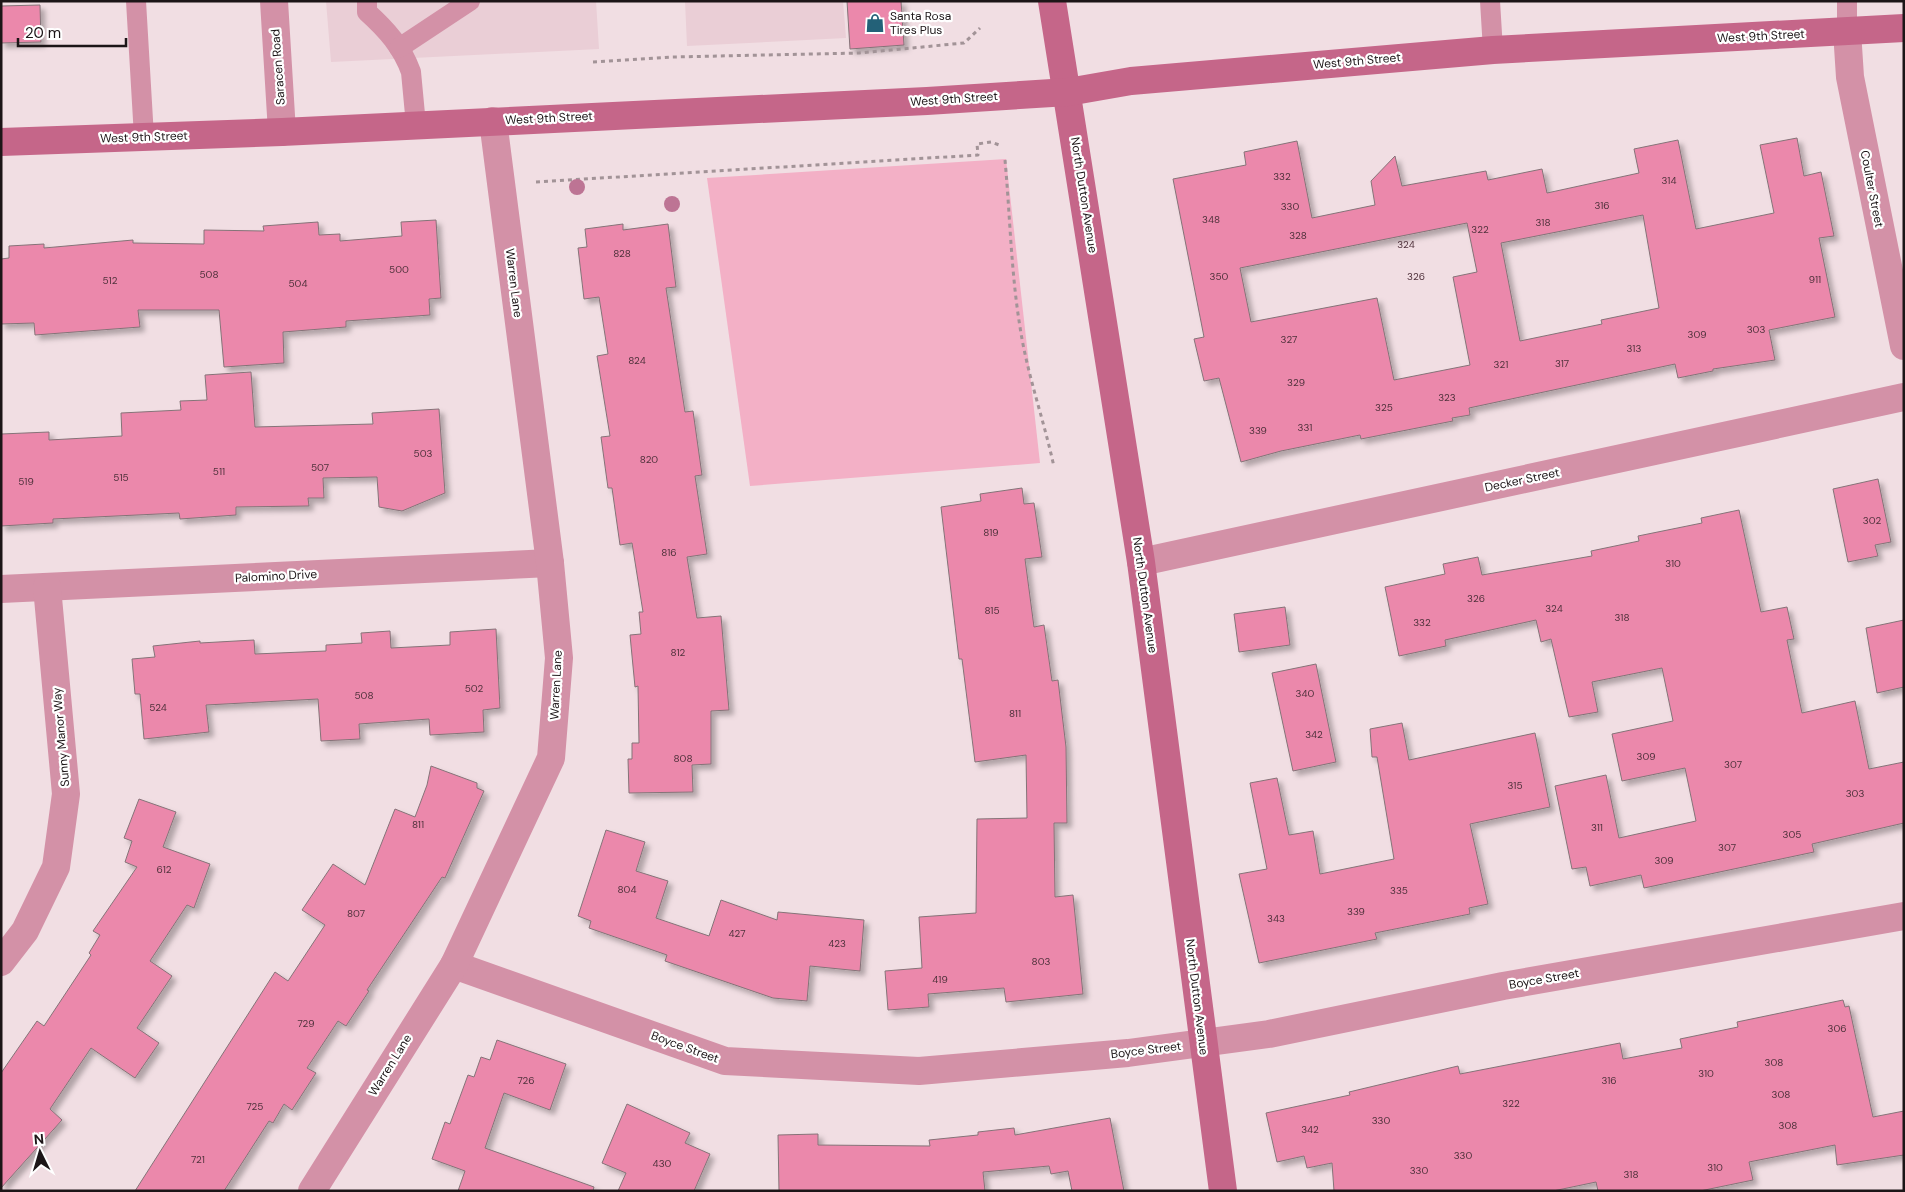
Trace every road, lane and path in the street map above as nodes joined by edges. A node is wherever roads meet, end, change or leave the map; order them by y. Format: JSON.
{"nodes":[{"id":1,"x":136,"y":1,"type":"edge"},
{"id":2,"x":274,"y":1,"type":"edge"},
{"id":3,"x":367,"y":1,"type":"edge"},
{"id":4,"x":470,"y":1,"type":"edge"},
{"id":5,"x":1052,"y":1,"type":"edge"},
{"id":6,"x":1490,"y":1,"type":"edge"},
{"id":7,"x":1847,"y":1,"type":"edge"},
{"id":8,"x":980,"y":28,"type":"dead end"},
{"id":9,"x":1904,"y":28,"type":"edge"},
{"id":10,"x":1847,"y":31,"type":"junction"},
{"id":11,"x":399,"y":48,"type":"junction"},
{"id":12,"x":1493,"y":50,"type":"junction"},
{"id":13,"x":593,"y":62,"type":"dead end"},
{"id":14,"x":1068,"y":92,"type":"junction"},
{"id":15,"x":493,"y":121,"type":"junction"},
{"id":16,"x":416,"y":125,"type":"junction"},
{"id":17,"x":282,"y":132,"type":"junction"},
{"id":18,"x":144,"y":136,"type":"junction"},
{"id":19,"x":1,"y":142,"type":"edge"},
{"id":20,"x":1002,"y":146,"type":"dead end"},
{"id":21,"x":1005,"y":160,"type":"dead end"},
{"id":22,"x":536,"y":182,"type":"dead end"},
{"id":23,"x":1904,"y":346,"type":"edge"},
{"id":24,"x":1904,"y":397,"type":"edge"},
{"id":25,"x":1054,"y":467,"type":"dead end"},
{"id":26,"x":550,"y":562,"type":"junction"},
{"id":27,"x":1141,"y":562,"type":"junction"},
{"id":28,"x":47,"y":587,"type":"junction"},
{"id":29,"x":1,"y":589,"type":"edge"},
{"id":30,"x":1904,"y":916,"type":"edge"},
{"id":31,"x":1,"y":962,"type":"edge"},
{"id":32,"x":454,"y":965,"type":"junction"},
{"id":33,"x":1203,"y":1043,"type":"junction"},
{"id":34,"x":312,"y":1191,"type":"edge"},
{"id":35,"x":1223,"y":1191,"type":"edge"}],
"edges":[{"from":1,"to":18,"type":"lane"},
{"from":2,"to":17,"type":"street","name":"Saracen Road"},
{"from":3,"to":11,"type":"lane"},
{"from":4,"to":11,"type":"lane"},
{"from":5,"to":14,"type":"street","name":"North Dutton Avenue"},
{"from":6,"to":12,"type":"lane"},
{"from":7,"to":10,"type":"lane"},
{"from":8,"to":13,"type":"path"},
{"from":9,"to":10,"type":"street","name":"West 9th Street"},
{"from":10,"to":12,"type":"street","name":"West 9th Street"},
{"from":10,"to":23,"type":"street","name":"Coulter Street"},
{"from":11,"to":16,"type":"lane"},
{"from":12,"to":14,"type":"street","name":"West 9th Street"},
{"from":14,"to":15,"type":"street","name":"West 9th Street"},
{"from":14,"to":27,"type":"street","name":"North Dutton Avenue"},
{"from":15,"to":16,"type":"street","name":"West 9th Street"},
{"from":15,"to":26,"type":"street","name":"Warren Lane"},
{"from":16,"to":17,"type":"street","name":"West 9th Street"},
{"from":17,"to":18,"type":"street","name":"West 9th Street"},
{"from":18,"to":19,"type":"street","name":"West 9th Street"},
{"from":20,"to":22,"type":"path"},
{"from":21,"to":25,"type":"path"},
{"from":24,"to":27,"type":"street","name":"Decker Street"},
{"from":26,"to":28,"type":"street","name":"Palomino Drive"},
{"from":26,"to":32,"type":"street","name":"Warren Lane"},
{"from":27,"to":33,"type":"street","name":"North Dutton Avenue"},
{"from":28,"to":29,"type":"street","name":"Palomino Drive"},
{"from":28,"to":31,"type":"street","name":"Sunny Manor Way"},
{"from":30,"to":33,"type":"street","name":"Boyce Street"},
{"from":32,"to":33,"type":"street","name":"Boyce Street"},
{"from":32,"to":34,"type":"street","name":"Warren Lane"},
{"from":33,"to":35,"type":"street","name":"North Dutton Avenue"}]}
